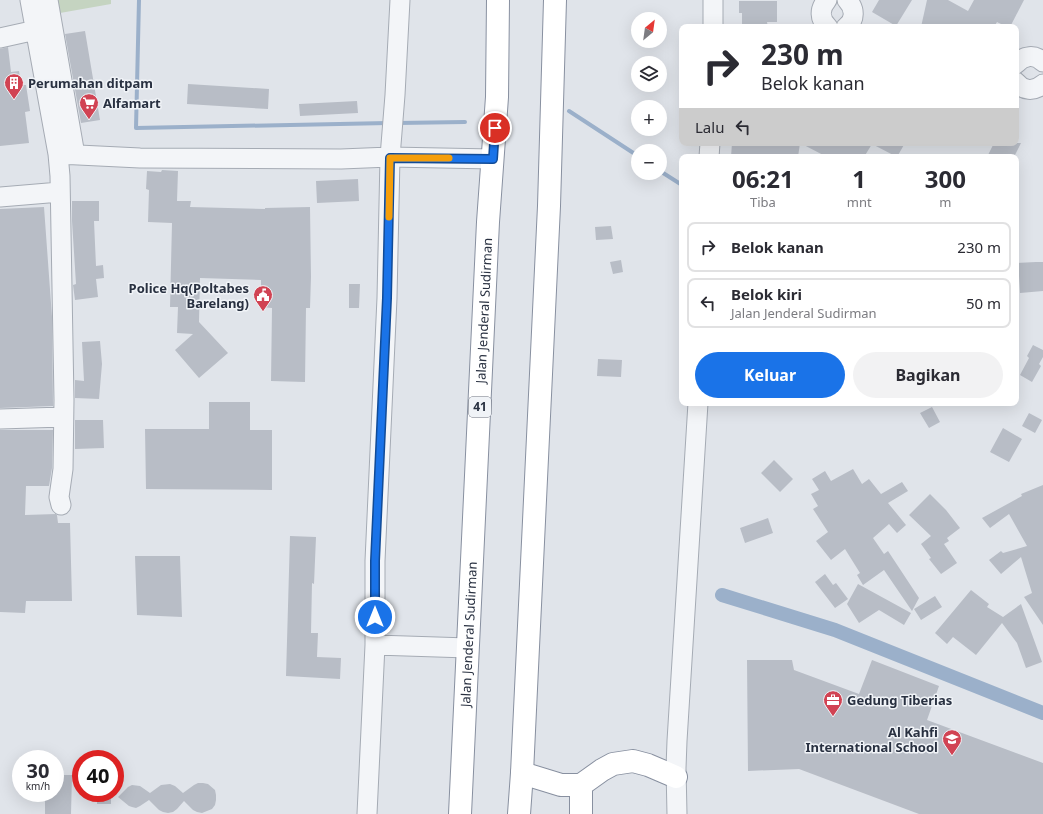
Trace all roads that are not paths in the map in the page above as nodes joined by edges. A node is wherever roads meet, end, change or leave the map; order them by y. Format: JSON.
{"nodes":[{"id":1,"x":30,"y":0,"type":"edge"},
{"id":2,"x":48,"y":0,"type":"edge"},
{"id":3,"x":400,"y":0,"type":"edge"},
{"id":4,"x":498,"y":0,"type":"edge"},
{"id":5,"x":555,"y":0,"type":"edge"},
{"id":6,"x":713,"y":0,"type":"edge"},
{"id":7,"x":827,"y":0,"type":"edge"},
{"id":8,"x":847,"y":0,"type":"edge"},
{"id":9,"x":713,"y":24,"type":"edge"},
{"id":10,"x":824,"y":24,"type":"edge"},
{"id":11,"x":849,"y":24,"type":"edge"},
{"id":12,"x":36,"y":30,"type":"junction"},
{"id":13,"x":0,"y":38,"type":"edge"},
{"id":14,"x":1041,"y":55,"type":"edge"},
{"id":15,"x":1019,"y":60,"type":"edge"},
{"id":16,"x":1043,"y":84,"type":"edge"},
{"id":17,"x":1019,"y":85,"type":"edge"},
{"id":18,"x":67,"y":154,"type":"junction"},
{"id":19,"x":390,"y":158,"type":"junction"},
{"id":20,"x":493,"y":159,"type":"junction"},
{"id":21,"x":60,"y":192,"type":"junction"},
{"id":22,"x":0,"y":197,"type":"edge"},
{"id":23,"x":698,"y":406,"type":"edge"},
{"id":24,"x":63,"y":417,"type":"junction"},
{"id":25,"x":0,"y":418,"type":"edge"},
{"id":26,"x":61,"y":506,"type":"dead end"},
{"id":27,"x":375,"y":645,"type":"junction"},
{"id":28,"x":468,"y":648,"type":"junction"},
{"id":29,"x":522,"y":773,"type":"junction"},
{"id":30,"x":676,"y":777,"type":"junction"},
{"id":31,"x":581,"y":785,"type":"junction"},
{"id":32,"x":367,"y":814,"type":"edge"},
{"id":33,"x":460,"y":814,"type":"edge"},
{"id":34,"x":519,"y":814,"type":"edge"},
{"id":35,"x":580,"y":814,"type":"edge"},
{"id":36,"x":677,"y":814,"type":"edge"}],
"edges":[{"from":1,"to":12,"type":"street"},
{"from":2,"to":18,"type":"street"},
{"from":3,"to":19,"type":"street"},
{"from":4,"to":20,"type":"highway","name":"Jalan Jenderal Sudirman","number":"41"},
{"from":5,"to":29,"type":"highway"},
{"from":6,"to":9,"type":"street"},
{"from":7,"to":10,"type":"street"},
{"from":8,"to":11,"type":"street"},
{"from":12,"to":13,"type":"street"},
{"from":12,"to":18,"type":"street"},
{"from":14,"to":15,"type":"street"},
{"from":16,"to":17,"type":"street"},
{"from":18,"to":19,"type":"street"},
{"from":18,"to":21,"type":"street"},
{"from":19,"to":20,"type":"street"},
{"from":19,"to":27,"type":"street"},
{"from":20,"to":28,"type":"highway","name":"Jalan Jenderal Sudirman","number":"41"},
{"from":21,"to":22,"type":"street"},
{"from":21,"to":24,"type":"street"},
{"from":23,"to":30,"type":"street"},
{"from":24,"to":25,"type":"street"},
{"from":24,"to":26,"type":"street"},
{"from":27,"to":28,"type":"street"},
{"from":27,"to":32,"type":"street"},
{"from":28,"to":33,"type":"highway","name":"Jalan Jenderal Sudirman","number":"41"},
{"from":29,"to":31,"type":"highway"},
{"from":29,"to":34,"type":"highway"},
{"from":30,"to":31,"type":"highway"},
{"from":30,"to":36,"type":"street"},
{"from":31,"to":35,"type":"highway"}]}
